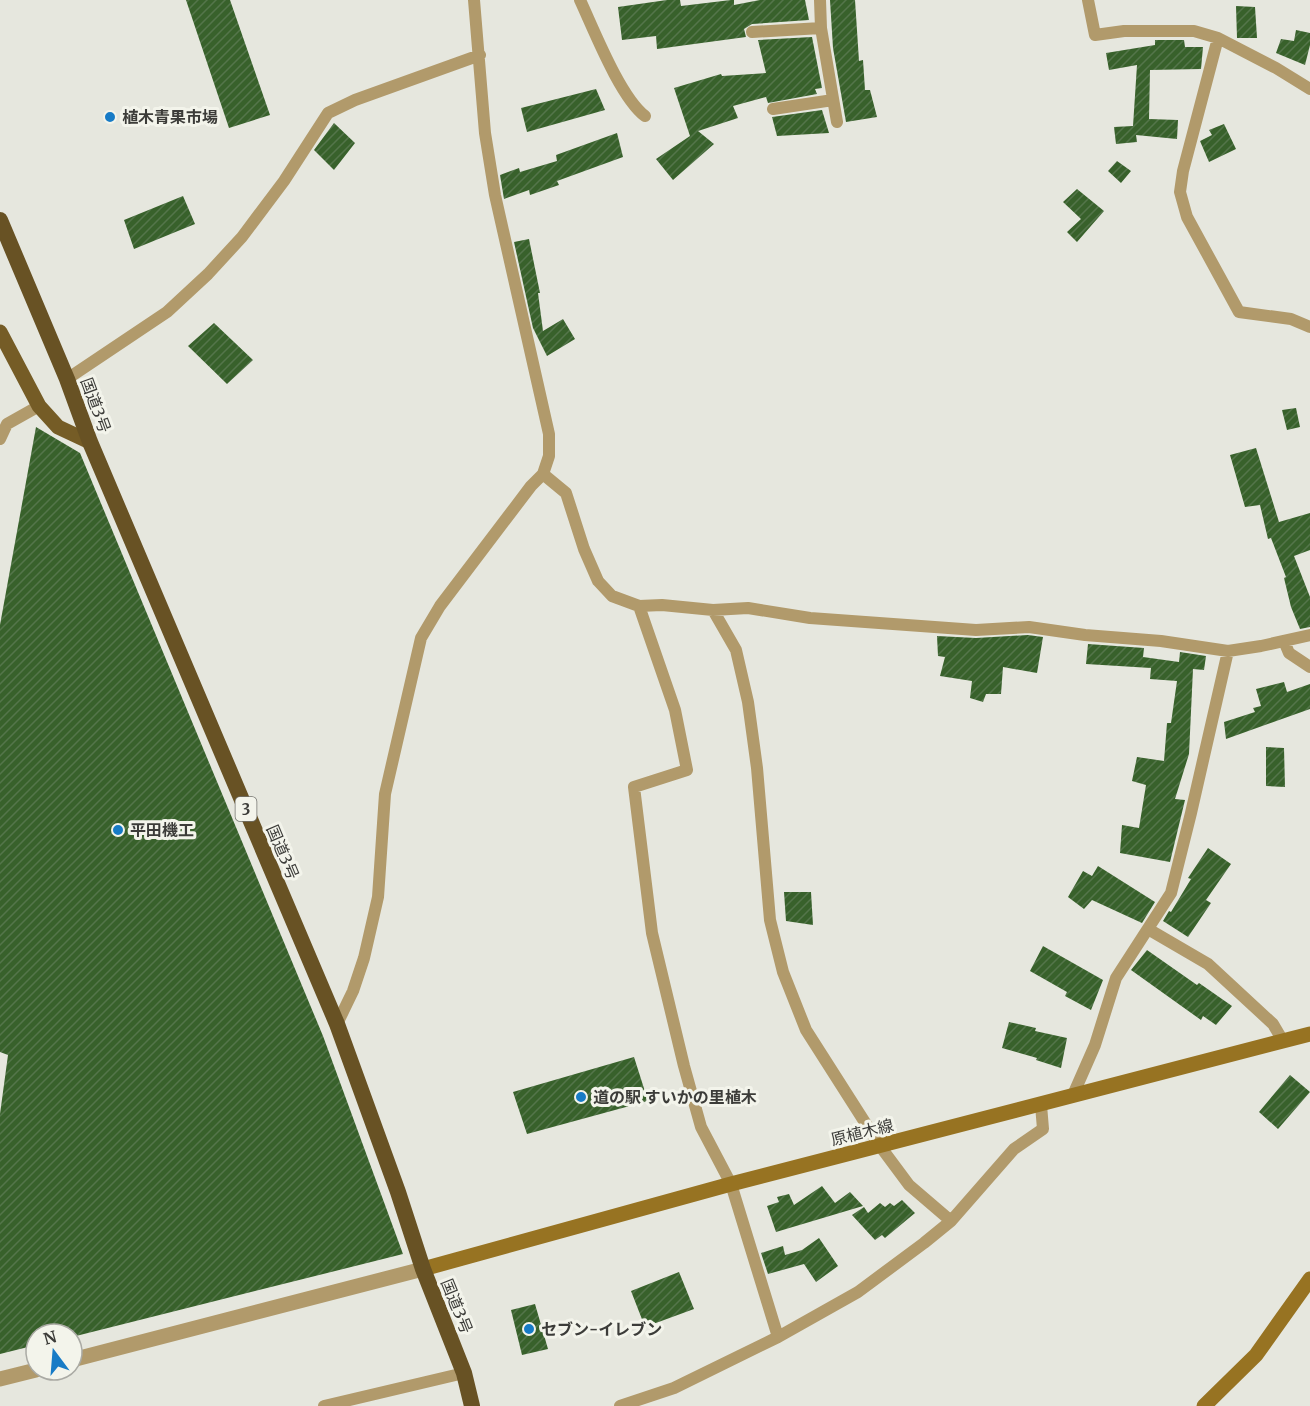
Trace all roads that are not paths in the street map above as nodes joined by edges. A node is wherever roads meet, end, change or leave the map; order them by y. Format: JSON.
{"nodes":[{"id":1,"x":474,"y":0,"type":"edge"},
{"id":2,"x":580,"y":0,"type":"edge"},
{"id":3,"x":820,"y":0,"type":"edge"},
{"id":4,"x":1088,"y":0,"type":"edge"},
{"id":5,"x":821,"y":28,"type":"junction"},
{"id":6,"x":752,"y":32,"type":"dead end"},
{"id":7,"x":1218,"y":38,"type":"junction"},
{"id":8,"x":480,"y":55,"type":"junction"},
{"id":9,"x":1310,"y":89,"type":"edge"},
{"id":10,"x":833,"y":100,"type":"junction"},
{"id":11,"x":773,"y":109,"type":"dead end"},
{"id":12,"x":645,"y":116,"type":"dead end"},
{"id":13,"x":837,"y":122,"type":"dead end"},
{"id":14,"x":0,"y":220,"type":"edge"},
{"id":15,"x":1310,"y":327,"type":"edge"},
{"id":16,"x":0,"y":332,"type":"edge"},
{"id":17,"x":67,"y":380,"type":"junction"},
{"id":18,"x":39,"y":406,"type":"junction"},
{"id":19,"x":0,"y":439,"type":"edge"},
{"id":20,"x":90,"y":442,"type":"junction"},
{"id":21,"x":543,"y":474,"type":"junction"},
{"id":22,"x":639,"y":606,"type":"junction"},
{"id":23,"x":713,"y":610,"type":"junction"},
{"id":24,"x":1310,"y":635,"type":"edge"},
{"id":25,"x":1284,"y":641,"type":"junction"},
{"id":26,"x":1228,"y":651,"type":"junction"},
{"id":27,"x":1310,"y":667,"type":"edge"},
{"id":28,"x":1148,"y":929,"type":"junction"},
{"id":29,"x":337,"y":1024,"type":"junction"},
{"id":30,"x":1310,"y":1034,"type":"edge"},
{"id":31,"x":1283,"y":1041,"type":"junction"},
{"id":32,"x":1073,"y":1095,"type":"junction"},
{"id":33,"x":1041,"y":1105,"type":"junction"},
{"id":34,"x":880,"y":1146,"type":"junction"},
{"id":35,"x":731,"y":1184,"type":"junction"},
{"id":36,"x":951,"y":1221,"type":"junction"},
{"id":37,"x":423,"y":1269,"type":"junction"},
{"id":38,"x":1310,"y":1279,"type":"edge"},
{"id":39,"x":778,"y":1337,"type":"junction"},
{"id":40,"x":84,"y":1357,"type":"edge"},
{"id":41,"x":24,"y":1373,"type":"edge"},
{"id":42,"x":464,"y":1373,"type":"junction"},
{"id":43,"x":0,"y":1379,"type":"edge"},
{"id":44,"x":324,"y":1406,"type":"edge"},
{"id":45,"x":471,"y":1406,"type":"edge"},
{"id":46,"x":620,"y":1406,"type":"edge"},
{"id":47,"x":1204,"y":1406,"type":"edge"}],
"edges":[{"from":1,"to":8,"type":"street"},
{"from":2,"to":12,"type":"street"},
{"from":3,"to":5,"type":"street"},
{"from":4,"to":7,"type":"street"},
{"from":5,"to":6,"type":"street"},
{"from":5,"to":10,"type":"street"},
{"from":7,"to":9,"type":"street"},
{"from":7,"to":15,"type":"street"},
{"from":8,"to":17,"type":"street"},
{"from":8,"to":21,"type":"street"},
{"from":10,"to":11,"type":"street"},
{"from":10,"to":13,"type":"street"},
{"from":14,"to":17,"type":"highway","name":"国道3号","number":"3"},
{"from":16,"to":18,"type":"main road"},
{"from":17,"to":20,"type":"highway","name":"国道3号","number":"3"},
{"from":18,"to":19,"type":"street"},
{"from":18,"to":20,"type":"main road"},
{"from":20,"to":29,"type":"highway","name":"国道3号","number":"3"},
{"from":21,"to":22,"type":"street"},
{"from":21,"to":29,"type":"street"},
{"from":22,"to":23,"type":"street"},
{"from":22,"to":35,"type":"street"},
{"from":23,"to":26,"type":"street"},
{"from":23,"to":34,"type":"street"},
{"from":24,"to":25,"type":"street"},
{"from":25,"to":26,"type":"street"},
{"from":25,"to":27,"type":"street"},
{"from":26,"to":28,"type":"street"},
{"from":28,"to":31,"type":"street"},
{"from":28,"to":32,"type":"street"},
{"from":29,"to":37,"type":"highway","name":"国道3号","number":"3"},
{"from":30,"to":31,"type":"main road","name":"原植木線"},
{"from":31,"to":32,"type":"main road","name":"原植木線"},
{"from":32,"to":33,"type":"main road","name":"原植木線"},
{"from":33,"to":34,"type":"main road","name":"原植木線"},
{"from":33,"to":36,"type":"street"},
{"from":34,"to":35,"type":"main road","name":"原植木線"},
{"from":34,"to":36,"type":"street"},
{"from":35,"to":37,"type":"main road","name":"原植木線"},
{"from":35,"to":39,"type":"street"},
{"from":36,"to":39,"type":"street"},
{"from":37,"to":40,"type":"street"},
{"from":37,"to":42,"type":"highway","name":"国道3号","number":"3"},
{"from":38,"to":47,"type":"main road"},
{"from":39,"to":46,"type":"street"},
{"from":41,"to":43,"type":"street"},
{"from":42,"to":44,"type":"street"},
{"from":42,"to":45,"type":"highway","name":"国道3号","number":"3"}]}
